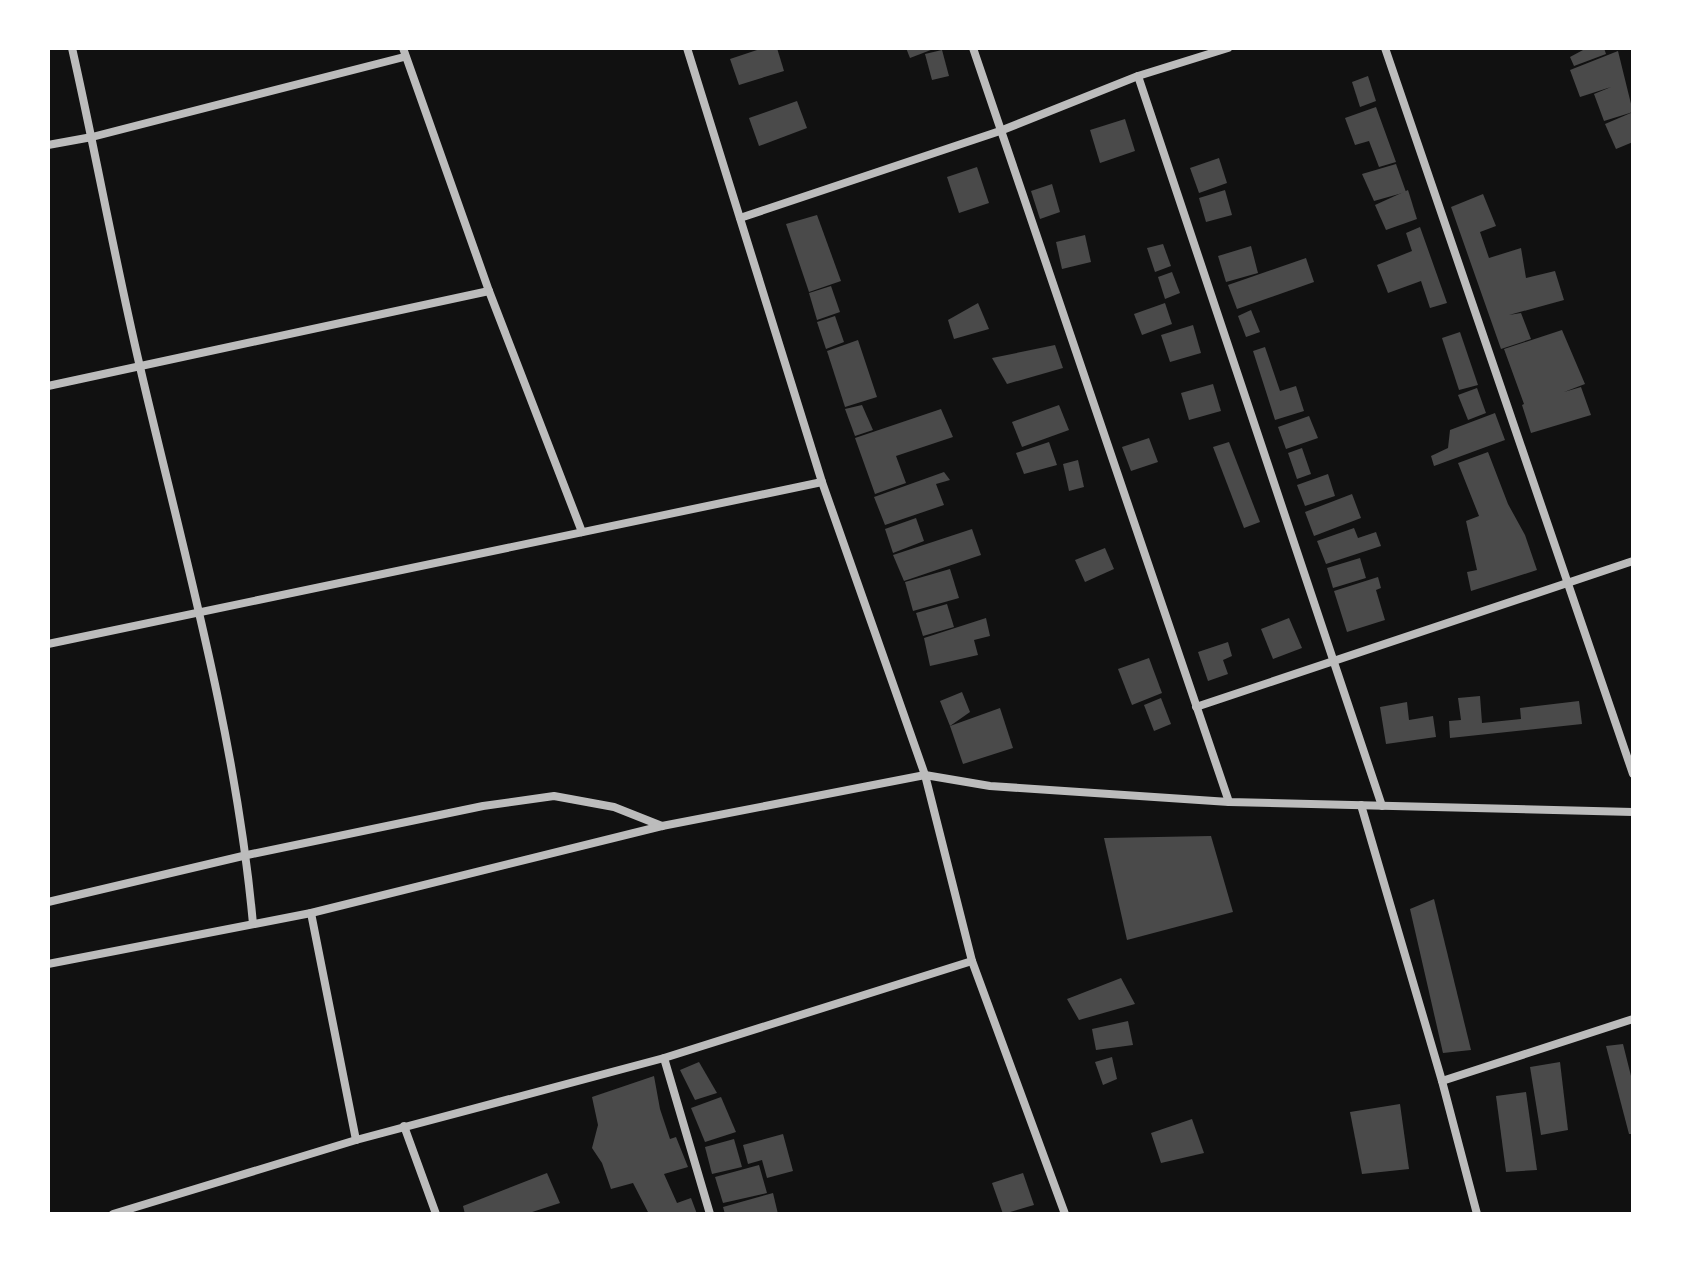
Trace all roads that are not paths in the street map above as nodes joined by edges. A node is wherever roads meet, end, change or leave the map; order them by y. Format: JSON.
{"nodes":[{"id":1,"x":72,"y":48,"type":"edge"},
{"id":2,"x":687,"y":48,"type":"edge"},
{"id":3,"x":973,"y":48,"type":"edge"},
{"id":4,"x":1228,"y":48,"type":"edge"},
{"id":5,"x":1385,"y":48,"type":"edge"},
{"id":6,"x":403,"y":52,"type":"edge"},
{"id":7,"x":1138,"y":76,"type":"junction"},
{"id":8,"x":1000,"y":131,"type":"junction"},
{"id":9,"x":92,"y":137,"type":"junction"},
{"id":10,"x":48,"y":145,"type":"edge"},
{"id":11,"x":740,"y":218,"type":"junction"},
{"id":12,"x":489,"y":291,"type":"junction"},
{"id":13,"x":139,"y":365,"type":"junction"},
{"id":14,"x":48,"y":386,"type":"edge"},
{"id":15,"x":822,"y":482,"type":"junction"},
{"id":16,"x":582,"y":532,"type":"junction"},
{"id":17,"x":1633,"y":561,"type":"edge"},
{"id":18,"x":1567,"y":582,"type":"junction"},
{"id":19,"x":200,"y":614,"type":"junction"},
{"id":20,"x":48,"y":644,"type":"edge"},
{"id":21,"x":1334,"y":661,"type":"junction"},
{"id":22,"x":1196,"y":707,"type":"junction"},
{"id":23,"x":1633,"y":774,"type":"edge"},
{"id":24,"x":925,"y":775,"type":"junction"},
{"id":25,"x":1229,"y":802,"type":"junction"},
{"id":26,"x":1361,"y":805,"type":"junction"},
{"id":27,"x":1382,"y":806,"type":"junction"},
{"id":28,"x":1633,"y":812,"type":"edge"},
{"id":29,"x":662,"y":826,"type":"junction"},
{"id":30,"x":247,"y":855,"type":"junction"},
{"id":31,"x":48,"y":902,"type":"edge"},
{"id":32,"x":311,"y":913,"type":"junction"},
{"id":33,"x":253,"y":924,"type":"junction"},
{"id":34,"x":972,"y":961,"type":"junction"},
{"id":35,"x":48,"y":964,"type":"edge"},
{"id":36,"x":1633,"y":1019,"type":"edge"},
{"id":37,"x":664,"y":1058,"type":"junction"},
{"id":38,"x":1442,"y":1081,"type":"junction"},
{"id":39,"x":404,"y":1126,"type":"junction"},
{"id":40,"x":356,"y":1140,"type":"junction"},
{"id":41,"x":113,"y":1214,"type":"edge"},
{"id":42,"x":436,"y":1214,"type":"edge"},
{"id":43,"x":710,"y":1214,"type":"edge"},
{"id":44,"x":1065,"y":1214,"type":"edge"},
{"id":45,"x":1477,"y":1214,"type":"edge"}],
"edges":[{"from":1,"to":9,"type":"street"},
{"from":2,"to":11,"type":"street"},
{"from":3,"to":8,"type":"street"},
{"from":4,"to":7,"type":"street"},
{"from":5,"to":18,"type":"street"},
{"from":6,"to":9,"type":"street"},
{"from":6,"to":12,"type":"street"},
{"from":7,"to":8,"type":"street"},
{"from":7,"to":21,"type":"street"},
{"from":8,"to":11,"type":"street"},
{"from":8,"to":22,"type":"street"},
{"from":9,"to":10,"type":"street"},
{"from":9,"to":13,"type":"street"},
{"from":11,"to":15,"type":"street"},
{"from":12,"to":13,"type":"street"},
{"from":12,"to":16,"type":"street"},
{"from":13,"to":14,"type":"street"},
{"from":13,"to":19,"type":"street"},
{"from":15,"to":16,"type":"street"},
{"from":15,"to":24,"type":"street"},
{"from":16,"to":19,"type":"street"},
{"from":17,"to":18,"type":"street"},
{"from":18,"to":21,"type":"street"},
{"from":18,"to":23,"type":"street"},
{"from":19,"to":20,"type":"street"},
{"from":19,"to":30,"type":"street"},
{"from":21,"to":22,"type":"street"},
{"from":21,"to":27,"type":"street"},
{"from":22,"to":25,"type":"street"},
{"from":24,"to":25,"type":"street"},
{"from":24,"to":29,"type":"street"},
{"from":24,"to":34,"type":"street"},
{"from":25,"to":26,"type":"street"},
{"from":26,"to":27,"type":"street"},
{"from":26,"to":38,"type":"street"},
{"from":27,"to":28,"type":"street"},
{"from":29,"to":30,"type":"street"},
{"from":29,"to":32,"type":"street"},
{"from":30,"to":31,"type":"street"},
{"from":30,"to":33,"type":"street"},
{"from":32,"to":33,"type":"street"},
{"from":32,"to":40,"type":"street"},
{"from":33,"to":35,"type":"street"},
{"from":34,"to":37,"type":"street"},
{"from":34,"to":44,"type":"street"},
{"from":36,"to":38,"type":"street"},
{"from":37,"to":39,"type":"street"},
{"from":37,"to":43,"type":"street"},
{"from":38,"to":45,"type":"street"},
{"from":39,"to":40,"type":"street"},
{"from":39,"to":42,"type":"street"},
{"from":40,"to":41,"type":"street"}]}
